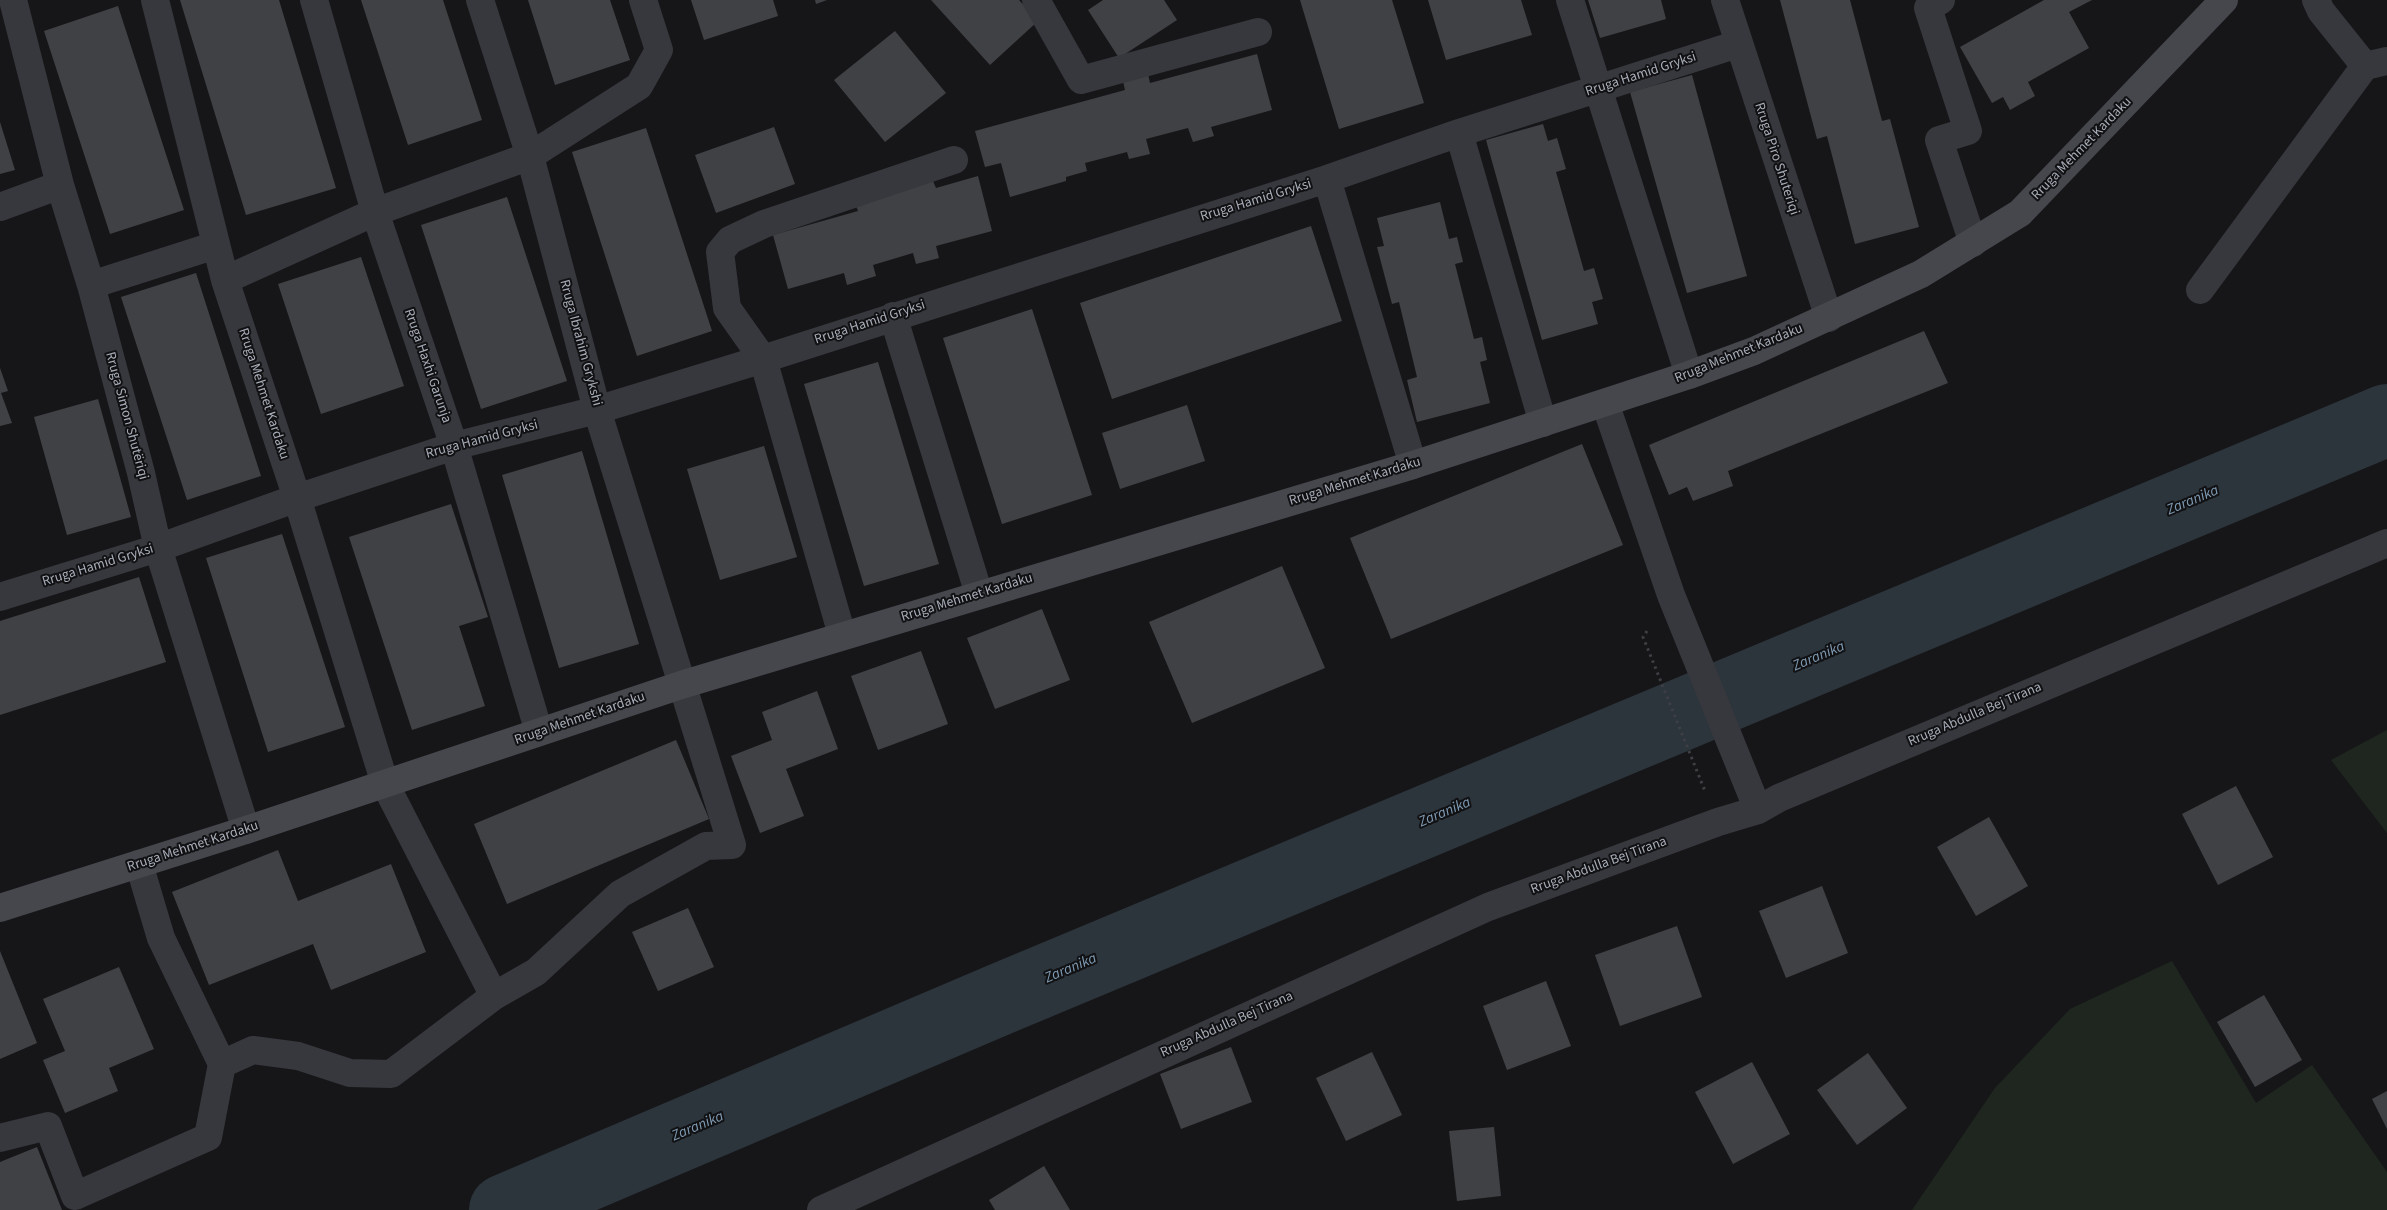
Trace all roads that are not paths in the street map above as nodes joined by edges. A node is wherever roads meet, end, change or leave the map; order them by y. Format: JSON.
{"nodes":[{"id":1,"x":4,"y":0,"type":"edge"},
{"id":2,"x":13,"y":0,"type":"edge"},
{"id":3,"x":155,"y":0,"type":"edge"},
{"id":4,"x":314,"y":0,"type":"edge"},
{"id":5,"x":480,"y":0,"type":"edge"},
{"id":6,"x":643,"y":0,"type":"edge"},
{"id":7,"x":1036,"y":0,"type":"edge"},
{"id":8,"x":1570,"y":0,"type":"edge"},
{"id":9,"x":1725,"y":0,"type":"edge"},
{"id":10,"x":1941,"y":0,"type":"edge"},
{"id":11,"x":2224,"y":0,"type":"edge"},
{"id":12,"x":2316,"y":0,"type":"edge"},
{"id":13,"x":0,"y":2,"type":"edge"},
{"id":14,"x":1258,"y":32,"type":"dead end"},
{"id":15,"x":1738,"y":44,"type":"junction"},
{"id":16,"x":2376,"y":63,"type":"edge"},
{"id":17,"x":1598,"y":89,"type":"junction"},
{"id":18,"x":1459,"y":133,"type":"junction"},
{"id":19,"x":530,"y":156,"type":"junction"},
{"id":20,"x":954,"y":160,"type":"dead end"},
{"id":21,"x":1327,"y":179,"type":"junction"},
{"id":22,"x":60,"y":184,"type":"junction"},
{"id":23,"x":0,"y":207,"type":"edge"},
{"id":24,"x":375,"y":212,"type":"junction"},
{"id":25,"x":1973,"y":243,"type":"junction"},
{"id":26,"x":216,"y":245,"type":"junction"},
{"id":27,"x":225,"y":280,"type":"junction"},
{"id":28,"x":91,"y":285,"type":"junction"},
{"id":29,"x":2200,"y":290,"type":"dead end"},
{"id":30,"x":893,"y":316,"type":"junction"},
{"id":31,"x":1829,"y":318,"type":"junction"},
{"id":32,"x":763,"y":359,"type":"junction"},
{"id":33,"x":1689,"y":375,"type":"junction"},
{"id":34,"x":1605,"y":403,"type":"junction"},
{"id":35,"x":598,"y":410,"type":"junction"},
{"id":36,"x":1543,"y":423,"type":"junction"},
{"id":37,"x":454,"y":446,"type":"junction"},
{"id":38,"x":1413,"y":465,"type":"junction"},
{"id":39,"x":297,"y":498,"type":"junction"},
{"id":40,"x":2387,"y":543,"type":"edge"},
{"id":41,"x":158,"y":548,"type":"junction"},
{"id":42,"x":978,"y":594,"type":"junction"},
{"id":43,"x":0,"y":597,"type":"edge"},
{"id":44,"x":842,"y":635,"type":"junction"},
{"id":45,"x":681,"y":684,"type":"junction"},
{"id":46,"x":539,"y":732,"type":"junction"},
{"id":47,"x":385,"y":784,"type":"junction"},
{"id":48,"x":1758,"y":810,"type":"junction"},
{"id":49,"x":246,"y":830,"type":"junction"},
{"id":50,"x":139,"y":864,"type":"junction"},
{"id":51,"x":0,"y":908,"type":"edge"},
{"id":52,"x":494,"y":996,"type":"junction"},
{"id":53,"x":222,"y":1064,"type":"junction"},
{"id":54,"x":0,"y":1138,"type":"edge"},
{"id":55,"x":821,"y":1210,"type":"edge"}],
"edges":[{"from":1,"to":13,"type":"street"},
{"from":2,"to":22,"type":"street","name":"Rruga Simon Shutëriqi"},
{"from":3,"to":26,"type":"street","name":"Rruga Mehmet Kardaku"},
{"from":4,"to":24,"type":"street","name":"Rruga Haxhi Garunja"},
{"from":5,"to":19,"type":"street","name":"Rruga Ibrahim Grykshi"},
{"from":6,"to":19,"type":"street"},
{"from":7,"to":14,"type":"street"},
{"from":8,"to":17,"type":"street"},
{"from":9,"to":15,"type":"street","name":"Rruga Piro Shuteriqi"},
{"from":10,"to":25,"type":"street"},
{"from":11,"to":25,"type":"street","name":"Rruga Mehmet Kardaku"},
{"from":12,"to":16,"type":"street"},
{"from":15,"to":17,"type":"street","name":"Rruga Hamid Gryksi"},
{"from":15,"to":31,"type":"street","name":"Rruga Piro Shuteriqi"},
{"from":16,"to":29,"type":"street"},
{"from":17,"to":18,"type":"street","name":"Rruga Hamid Gryksi"},
{"from":17,"to":33,"type":"street"},
{"from":18,"to":21,"type":"street","name":"Rruga Hamid Gryksi"},
{"from":18,"to":36,"type":"street"},
{"from":19,"to":24,"type":"street"},
{"from":19,"to":35,"type":"street","name":"Rruga Ibrahim Grykshi"},
{"from":20,"to":32,"type":"street"},
{"from":21,"to":30,"type":"street","name":"Rruga Hamid Gryksi"},
{"from":21,"to":38,"type":"street"},
{"from":22,"to":23,"type":"street"},
{"from":22,"to":28,"type":"street","name":"Rruga Simon Shutëriqi"},
{"from":24,"to":27,"type":"street"},
{"from":24,"to":37,"type":"street","name":"Rruga Haxhi Garunja"},
{"from":25,"to":31,"type":"street","name":"Rruga Mehmet Kardaku"},
{"from":26,"to":27,"type":"street","name":"Rruga Mehmet Kardaku"},
{"from":26,"to":28,"type":"street"},
{"from":27,"to":39,"type":"street","name":"Rruga Mehmet Kardaku"},
{"from":28,"to":41,"type":"street","name":"Rruga Simon Shutëriqi"},
{"from":30,"to":32,"type":"street","name":"Rruga Hamid Gryksi"},
{"from":30,"to":42,"type":"street"},
{"from":31,"to":33,"type":"street","name":"Rruga Mehmet Kardaku"},
{"from":32,"to":35,"type":"street","name":"Rruga Hamid Gryksi"},
{"from":32,"to":44,"type":"street"},
{"from":33,"to":34,"type":"street","name":"Rruga Mehmet Kardaku"},
{"from":34,"to":36,"type":"street","name":"Rruga Mehmet Kardaku"},
{"from":34,"to":48,"type":"street"},
{"from":35,"to":37,"type":"street","name":"Rruga Hamid Gryksi"},
{"from":35,"to":45,"type":"street","name":"Rruga Ibrahim Grykshi"},
{"from":36,"to":38,"type":"street","name":"Rruga Mehmet Kardaku"},
{"from":37,"to":39,"type":"street","name":"Rruga Hamid Gryksi"},
{"from":37,"to":46,"type":"street","name":"Rruga Haxhi Garunja"},
{"from":38,"to":42,"type":"street","name":"Rruga Mehmet Kardaku"},
{"from":39,"to":41,"type":"street","name":"Rruga Hamid Gryksi"},
{"from":39,"to":47,"type":"street","name":"Rruga Mehmet Kardaku"},
{"from":40,"to":48,"type":"street","name":"Rruga Abdulla Bej Tirana"},
{"from":41,"to":43,"type":"street","name":"Rruga Hamid Gryksi"},
{"from":41,"to":49,"type":"street","name":"Rruga Simon Shutëriqi"},
{"from":42,"to":44,"type":"street","name":"Rruga Mehmet Kardaku"},
{"from":44,"to":45,"type":"street","name":"Rruga Mehmet Kardaku"},
{"from":45,"to":46,"type":"street","name":"Rruga Mehmet Kardaku"},
{"from":45,"to":52,"type":"street","name":"Rruga Ibrahim Grykshi"},
{"from":46,"to":47,"type":"street","name":"Rruga Mehmet Kardaku"},
{"from":47,"to":49,"type":"street","name":"Rruga Mehmet Kardaku"},
{"from":47,"to":52,"type":"street","name":"Rruga Mehmet Kardaku"},
{"from":48,"to":55,"type":"street","name":"Rruga Abdulla Bej Tirana"},
{"from":49,"to":50,"type":"street","name":"Rruga Mehmet Kardaku"},
{"from":50,"to":51,"type":"street","name":"Rruga Mehmet Kardaku"},
{"from":50,"to":53,"type":"street"},
{"from":52,"to":53,"type":"street"},
{"from":53,"to":54,"type":"street"}]}
